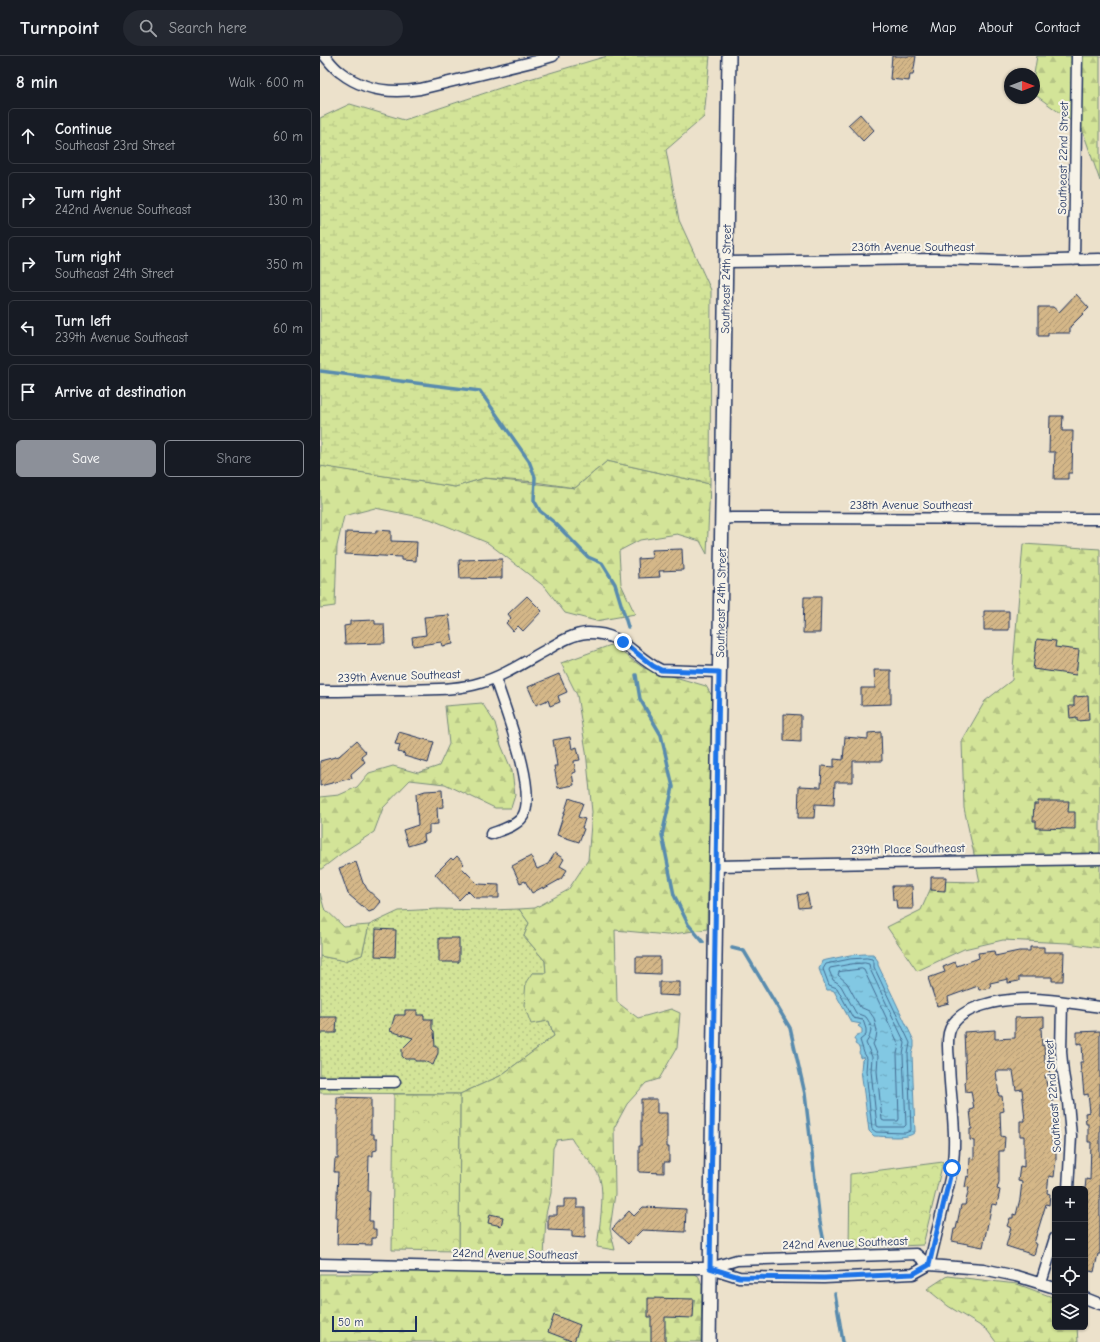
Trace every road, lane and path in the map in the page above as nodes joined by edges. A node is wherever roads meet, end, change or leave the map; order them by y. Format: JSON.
{"nodes":[{"id":1,"x":325,"y":56,"type":"edge"},
{"id":2,"x":553,"y":56,"type":"edge"},
{"id":3,"x":729,"y":56,"type":"edge"},
{"id":4,"x":1077,"y":56,"type":"edge"},
{"id":5,"x":1100,"y":259,"type":"edge"},
{"id":6,"x":1074,"y":260,"type":"junction"},
{"id":7,"x":726,"y":262,"type":"junction"},
{"id":8,"x":1100,"y":518,"type":"edge"},
{"id":9,"x":722,"y":519,"type":"junction"},
{"id":10,"x":719,"y":672,"type":"junction"},
{"id":11,"x":495,"y":678,"type":"junction"},
{"id":12,"x":320,"y":691,"type":"edge"},
{"id":13,"x":491,"y":834,"type":"dead end"},
{"id":14,"x":1100,"y":859,"type":"edge"},
{"id":15,"x":716,"y":866,"type":"junction"},
{"id":16,"x":1062,"y":1002,"type":"junction"},
{"id":17,"x":1100,"y":1007,"type":"edge"},
{"id":18,"x":320,"y":1082,"type":"edge"},
{"id":19,"x":395,"y":1082,"type":"dead end"},
{"id":20,"x":1068,"y":1186,"type":"edge"},
{"id":21,"x":1052,"y":1247,"type":"edge"},
{"id":22,"x":320,"y":1264,"type":"edge"},
{"id":23,"x":929,"y":1265,"type":"junction"},
{"id":24,"x":710,"y":1268,"type":"junction"},
{"id":25,"x":1041,"y":1282,"type":"junction"},
{"id":26,"x":1052,"y":1287,"type":"edge"},
{"id":27,"x":1088,"y":1299,"type":"edge"},
{"id":28,"x":1100,"y":1304,"type":"edge"},
{"id":29,"x":708,"y":1342,"type":"edge"}],
"edges":[{"from":1,"to":2,"type":"street"},
{"from":3,"to":7,"type":"street","name":"Southeast 24th Street"},
{"from":4,"to":6,"type":"street","name":"Southeast 22nd Street"},
{"from":5,"to":6,"type":"street","name":"236th Avenue Southeast"},
{"from":6,"to":7,"type":"street","name":"236th Avenue Southeast"},
{"from":7,"to":9,"type":"street","name":"Southeast 24th Street"},
{"from":8,"to":9,"type":"street","name":"238th Avenue Southeast"},
{"from":9,"to":10,"type":"street","name":"Southeast 24th Street"},
{"from":10,"to":11,"type":"street","name":"239th Avenue Southeast"},
{"from":10,"to":15,"type":"street","name":"Southeast 24th Street"},
{"from":11,"to":12,"type":"street","name":"239th Avenue Southeast"},
{"from":11,"to":13,"type":"street"},
{"from":14,"to":15,"type":"street","name":"239th Place Southeast"},
{"from":15,"to":24,"type":"street","name":"Southeast 24th Street"},
{"from":16,"to":17,"type":"street"},
{"from":16,"to":20,"type":"street","name":"Southeast 22nd Street"},
{"from":16,"to":23,"type":"street"},
{"from":18,"to":19,"type":"street"},
{"from":21,"to":25,"type":"street"},
{"from":22,"to":24,"type":"street","name":"242nd Avenue Southeast"},
{"from":23,"to":24,"type":"street","name":"242nd Avenue Southeast"},
{"from":23,"to":24,"type":"street","name":"242nd Avenue Southeast"},
{"from":23,"to":25,"type":"street"},
{"from":24,"to":29,"type":"street","name":"Southeast 24th Street"},
{"from":25,"to":26,"type":"street"},
{"from":27,"to":28,"type":"street"}]}
